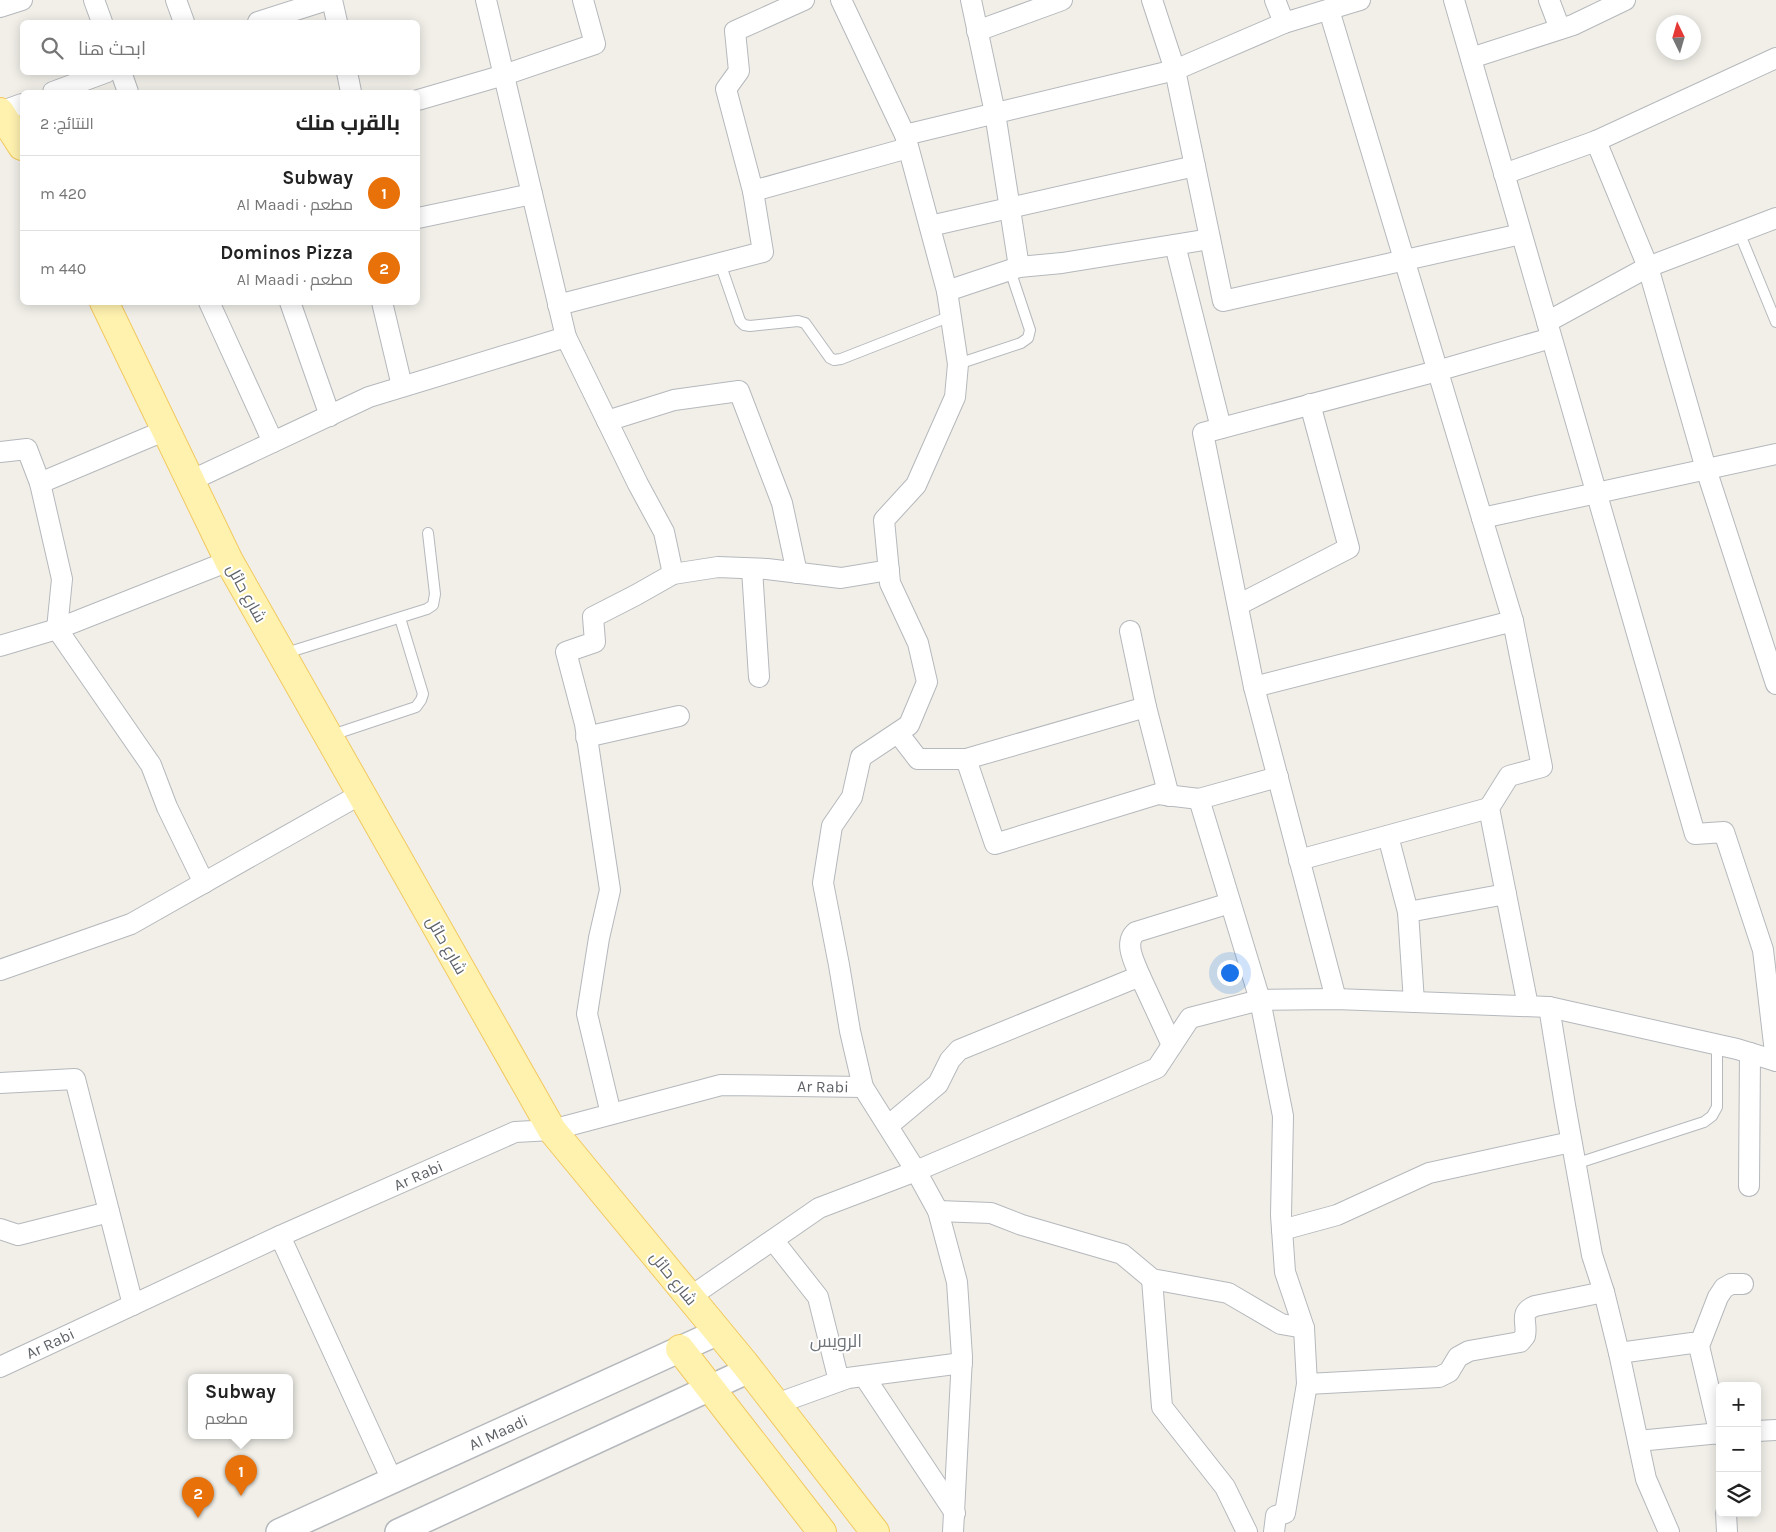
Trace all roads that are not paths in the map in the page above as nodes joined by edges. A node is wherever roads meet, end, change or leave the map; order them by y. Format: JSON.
{"nodes":[{"id":1,"x":22,"y":0,"type":"edge"},
{"id":2,"x":94,"y":0,"type":"edge"},
{"id":3,"x":176,"y":0,"type":"edge"},
{"id":4,"x":327,"y":0,"type":"edge"},
{"id":5,"x":332,"y":0,"type":"edge"},
{"id":6,"x":486,"y":0,"type":"edge"},
{"id":7,"x":583,"y":0,"type":"edge"},
{"id":8,"x":804,"y":0,"type":"edge"},
{"id":9,"x":841,"y":0,"type":"edge"},
{"id":10,"x":971,"y":0,"type":"edge"},
{"id":11,"x":1062,"y":0,"type":"edge"},
{"id":12,"x":1152,"y":0,"type":"edge"},
{"id":13,"x":1275,"y":0,"type":"edge"},
{"id":14,"x":1360,"y":0,"type":"edge"},
{"id":15,"x":1454,"y":0,"type":"edge"},
{"id":16,"x":1549,"y":0,"type":"edge"},
{"id":17,"x":1625,"y":0,"type":"edge"},
{"id":18,"x":0,"y":7,"type":"edge"},
{"id":19,"x":1329,"y":10,"type":"junction"},
{"id":20,"x":101,"y":20,"type":"edge"},
{"id":21,"x":183,"y":20,"type":"edge"},
{"id":22,"x":264,"y":20,"type":"edge"},
{"id":23,"x":337,"y":20,"type":"edge"},
{"id":24,"x":1284,"y":23,"type":"junction"},
{"id":25,"x":1560,"y":30,"type":"junction"},
{"id":26,"x":977,"y":31,"type":"junction"},
{"id":27,"x":1471,"y":58,"type":"junction"},
{"id":28,"x":1776,"y":58,"type":"edge"},
{"id":29,"x":1175,"y":70,"type":"junction"},
{"id":30,"x":99,"y":75,"type":"edge"},
{"id":31,"x":122,"y":75,"type":"edge"},
{"id":32,"x":348,"y":75,"type":"edge"},
{"id":33,"x":504,"y":75,"type":"junction"},
{"id":34,"x":58,"y":90,"type":"edge"},
{"id":35,"x":127,"y":90,"type":"edge"},
{"id":36,"x":351,"y":90,"type":"edge"},
{"id":37,"x":420,"y":99,"type":"edge"},
{"id":38,"x":20,"y":105,"type":"edge"},
{"id":39,"x":0,"y":112,"type":"edge"},
{"id":40,"x":995,"y":113,"type":"junction"},
{"id":41,"x":907,"y":141,"type":"junction"},
{"id":42,"x":1596,"y":141,"type":"junction"},
{"id":43,"x":20,"y":143,"type":"edge"},
{"id":44,"x":1195,"y":166,"type":"junction"},
{"id":45,"x":1504,"y":174,"type":"junction"},
{"id":46,"x":753,"y":191,"type":"junction"},
{"id":47,"x":532,"y":194,"type":"junction"},
{"id":48,"x":1010,"y":208,"type":"junction"},
{"id":49,"x":420,"y":218,"type":"edge"},
{"id":50,"x":1776,"y":218,"type":"edge"},
{"id":51,"x":930,"y":226,"type":"junction"},
{"id":52,"x":1739,"y":232,"type":"junction"},
{"id":53,"x":1521,"y":234,"type":"junction"},
{"id":54,"x":1210,"y":239,"type":"junction"},
{"id":55,"x":1175,"y":245,"type":"junction"},
{"id":56,"x":1404,"y":260,"type":"junction"},
{"id":57,"x":720,"y":263,"type":"junction"},
{"id":58,"x":1648,"y":267,"type":"junction"},
{"id":59,"x":1014,"y":268,"type":"junction"},
{"id":60,"x":947,"y":291,"type":"junction"},
{"id":61,"x":111,"y":305,"type":"edge"},
{"id":62,"x":210,"y":305,"type":"edge"},
{"id":63,"x":291,"y":305,"type":"edge"},
{"id":64,"x":383,"y":305,"type":"edge"},
{"id":65,"x":558,"y":305,"type":"junction"},
{"id":66,"x":951,"y":316,"type":"junction"},
{"id":67,"x":1776,"y":322,"type":"edge"},
{"id":68,"x":1549,"y":330,"type":"junction"},
{"id":69,"x":566,"y":337,"type":"junction"},
{"id":70,"x":958,"y":364,"type":"junction"},
{"id":71,"x":1437,"y":370,"type":"junction"},
{"id":72,"x":402,"y":386,"type":"junction"},
{"id":73,"x":1310,"y":404,"type":"junction"},
{"id":74,"x":330,"y":416,"type":"junction"},
{"id":75,"x":607,"y":421,"type":"junction"},
{"id":76,"x":1221,"y":428,"type":"junction"},
{"id":77,"x":166,"y":430,"type":"junction"},
{"id":78,"x":273,"y":442,"type":"junction"},
{"id":79,"x":0,"y":452,"type":"edge"},
{"id":80,"x":1776,"y":454,"type":"edge"},
{"id":81,"x":1706,"y":469,"type":"junction"},
{"id":82,"x":190,"y":481,"type":"junction"},
{"id":83,"x":40,"y":484,"type":"junction"},
{"id":84,"x":1596,"y":493,"type":"junction"},
{"id":85,"x":1482,"y":518,"type":"junction"},
{"id":86,"x":428,"y":532,"type":"dead end"},
{"id":87,"x":229,"y":560,"type":"junction"},
{"id":88,"x":752,"y":569,"type":"junction"},
{"id":89,"x":889,"y":570,"type":"junction"},
{"id":90,"x":797,"y":573,"type":"junction"},
{"id":91,"x":673,"y":574,"type":"junction"},
{"id":92,"x":1238,"y":605,"type":"junction"},
{"id":93,"x":400,"y":618,"type":"junction"},
{"id":94,"x":1513,"y":622,"type":"junction"},
{"id":95,"x":57,"y":629,"type":"junction"},
{"id":96,"x":1130,"y":631,"type":"dead end"},
{"id":97,"x":0,"y":646,"type":"edge"},
{"id":98,"x":282,"y":654,"type":"junction"},
{"id":99,"x":759,"y":677,"type":"dead end"},
{"id":100,"x":1776,"y":684,"type":"edge"},
{"id":101,"x":1254,"y":686,"type":"junction"},
{"id":102,"x":1146,"y":707,"type":"junction"},
{"id":103,"x":679,"y":716,"type":"dead end"},
{"id":104,"x":898,"y":733,"type":"junction"},
{"id":105,"x":328,"y":736,"type":"junction"},
{"id":106,"x":586,"y":737,"type":"junction"},
{"id":107,"x":966,"y":759,"type":"junction"},
{"id":108,"x":1278,"y":777,"type":"junction"},
{"id":109,"x":362,"y":794,"type":"junction"},
{"id":110,"x":1169,"y":796,"type":"junction"},
{"id":111,"x":1199,"y":799,"type":"junction"},
{"id":112,"x":1489,"y":808,"type":"junction"},
{"id":113,"x":1388,"y":836,"type":"junction"},
{"id":114,"x":1299,"y":860,"type":"junction"},
{"id":115,"x":204,"y":883,"type":"junction"},
{"id":116,"x":1506,"y":894,"type":"junction"},
{"id":117,"x":1230,"y":902,"type":"junction"},
{"id":118,"x":1408,"y":912,"type":"junction"},
{"id":119,"x":0,"y":970,"type":"edge"},
{"id":120,"x":1140,"y":976,"type":"junction"},
{"id":121,"x":1260,"y":1000,"type":"junction"},
{"id":122,"x":1336,"y":1000,"type":"junction"},
{"id":123,"x":1414,"y":1002,"type":"junction"},
{"id":124,"x":1528,"y":1006,"type":"junction"},
{"id":125,"x":1549,"y":1007,"type":"junction"},
{"id":126,"x":1716,"y":1045,"type":"junction"},
{"id":127,"x":1172,"y":1046,"type":"junction"},
{"id":128,"x":1750,"y":1053,"type":"junction"},
{"id":129,"x":1776,"y":1061,"type":"edge"},
{"id":130,"x":0,"y":1083,"type":"edge"},
{"id":131,"x":863,"y":1087,"type":"junction"},
{"id":132,"x":611,"y":1114,"type":"junction"},
{"id":133,"x":888,"y":1126,"type":"junction"},
{"id":134,"x":552,"y":1130,"type":"junction"},
{"id":135,"x":1571,"y":1142,"type":"junction"},
{"id":136,"x":1575,"y":1164,"type":"junction"},
{"id":137,"x":916,"y":1170,"type":"junction"},
{"id":138,"x":1749,"y":1186,"type":"dead end"},
{"id":139,"x":938,"y":1211,"type":"junction"},
{"id":140,"x":109,"y":1212,"type":"junction"},
{"id":141,"x":0,"y":1229,"type":"edge"},
{"id":142,"x":1282,"y":1230,"type":"junction"},
{"id":143,"x":280,"y":1236,"type":"junction"},
{"id":144,"x":773,"y":1240,"type":"junction"},
{"id":145,"x":1152,"y":1279,"type":"junction"},
{"id":146,"x":1743,"y":1284,"type":"dead end"},
{"id":147,"x":1604,"y":1292,"type":"junction"},
{"id":148,"x":690,"y":1297,"type":"junction"},
{"id":149,"x":133,"y":1305,"type":"junction"},
{"id":150,"x":1304,"y":1328,"type":"junction"},
{"id":151,"x":718,"y":1332,"type":"junction"},
{"id":152,"x":1699,"y":1346,"type":"junction"},
{"id":153,"x":680,"y":1349,"type":"junction"},
{"id":154,"x":1619,"y":1352,"type":"junction"},
{"id":155,"x":962,"y":1363,"type":"junction"},
{"id":156,"x":0,"y":1367,"type":"edge"},
{"id":157,"x":749,"y":1370,"type":"junction"},
{"id":158,"x":864,"y":1376,"type":"junction"},
{"id":159,"x":839,"y":1381,"type":"junction"},
{"id":160,"x":1307,"y":1384,"type":"junction"},
{"id":161,"x":711,"y":1389,"type":"junction"},
{"id":162,"x":776,"y":1404,"type":"junction"},
{"id":163,"x":1718,"y":1427,"type":"edge"},
{"id":164,"x":1776,"y":1430,"type":"edge"},
{"id":165,"x":1761,"y":1431,"type":"edge"},
{"id":166,"x":1716,"y":1434,"type":"edge"},
{"id":167,"x":1638,"y":1441,"type":"junction"},
{"id":168,"x":392,"y":1480,"type":"junction"},
{"id":169,"x":1726,"y":1517,"type":"edge"},
{"id":170,"x":954,"y":1522,"type":"edge"},
{"id":171,"x":407,"y":1530,"type":"edge"},
{"id":172,"x":278,"y":1532,"type":"edge"},
{"id":173,"x":822,"y":1532,"type":"edge"},
{"id":174,"x":875,"y":1532,"type":"edge"},
{"id":175,"x":1247,"y":1532,"type":"edge"},
{"id":176,"x":1274,"y":1532,"type":"edge"},
{"id":177,"x":1669,"y":1532,"type":"edge"},
{"id":178,"x":1727,"y":1532,"type":"edge"}],
"edges":[{"from":1,"to":18,"type":"street"},
{"from":2,"to":20,"type":"street"},
{"from":3,"to":21,"type":"street"},
{"from":4,"to":22,"type":"street"},
{"from":5,"to":23,"type":"street"},
{"from":6,"to":33,"type":"street"},
{"from":7,"to":33,"type":"street"},
{"from":8,"to":46,"type":"street"},
{"from":9,"to":41,"type":"street"},
{"from":10,"to":26,"type":"street"},
{"from":11,"to":26,"type":"street"},
{"from":12,"to":29,"type":"street"},
{"from":13,"to":24,"type":"street"},
{"from":14,"to":19,"type":"street"},
{"from":15,"to":27,"type":"street"},
{"from":16,"to":25,"type":"street"},
{"from":17,"to":25,"type":"street"},
{"from":19,"to":24,"type":"street"},
{"from":19,"to":56,"type":"street"},
{"from":24,"to":29,"type":"street"},
{"from":25,"to":27,"type":"street"},
{"from":26,"to":40,"type":"street"},
{"from":27,"to":45,"type":"street"},
{"from":28,"to":42,"type":"street"},
{"from":29,"to":40,"type":"street"},
{"from":29,"to":44,"type":"street"},
{"from":30,"to":34,"type":"street"},
{"from":31,"to":35,"type":"street"},
{"from":32,"to":36,"type":"street"},
{"from":33,"to":37,"type":"street"},
{"from":33,"to":47,"type":"street"},
{"from":38,"to":39,"type":"street"},
{"from":39,"to":43,"type":"main road"},
{"from":40,"to":41,"type":"street"},
{"from":40,"to":48,"type":"street"},
{"from":41,"to":46,"type":"street"},
{"from":41,"to":51,"type":"street"},
{"from":42,"to":45,"type":"street"},
{"from":42,"to":58,"type":"street"},
{"from":44,"to":48,"type":"street"},
{"from":44,"to":54,"type":"street"},
{"from":45,"to":53,"type":"street"},
{"from":46,"to":57,"type":"street"},
{"from":47,"to":49,"type":"street"},
{"from":47,"to":65,"type":"street"},
{"from":48,"to":51,"type":"street"},
{"from":48,"to":59,"type":"street"},
{"from":50,"to":52,"type":"street"},
{"from":51,"to":60,"type":"street"},
{"from":52,"to":58,"type":"street"},
{"from":52,"to":67,"type":"lane"},
{"from":53,"to":56,"type":"street"},
{"from":53,"to":68,"type":"street"},
{"from":54,"to":55,"type":"street"},
{"from":54,"to":56,"type":"street"},
{"from":55,"to":59,"type":"street"},
{"from":55,"to":76,"type":"street"},
{"from":56,"to":71,"type":"street"},
{"from":57,"to":65,"type":"street"},
{"from":57,"to":66,"type":"lane"},
{"from":58,"to":68,"type":"street"},
{"from":58,"to":81,"type":"street"},
{"from":59,"to":60,"type":"street"},
{"from":59,"to":70,"type":"lane"},
{"from":60,"to":66,"type":"street"},
{"from":61,"to":77,"type":"main road","name":"شارع حائل"},
{"from":62,"to":78,"type":"street"},
{"from":63,"to":74,"type":"street"},
{"from":64,"to":72,"type":"street"},
{"from":65,"to":69,"type":"street"},
{"from":66,"to":70,"type":"street"},
{"from":68,"to":71,"type":"street"},
{"from":68,"to":84,"type":"street"},
{"from":69,"to":72,"type":"street"},
{"from":69,"to":75,"type":"street"},
{"from":70,"to":89,"type":"street"},
{"from":71,"to":73,"type":"street"},
{"from":71,"to":85,"type":"street"},
{"from":72,"to":74,"type":"street"},
{"from":73,"to":76,"type":"street"},
{"from":73,"to":92,"type":"street"},
{"from":74,"to":78,"type":"street"},
{"from":75,"to":90,"type":"street"},
{"from":75,"to":91,"type":"street"},
{"from":76,"to":92,"type":"street"},
{"from":77,"to":82,"type":"main road","name":"شارع حائل"},
{"from":77,"to":83,"type":"street"},
{"from":78,"to":82,"type":"street"},
{"from":79,"to":83,"type":"street"},
{"from":80,"to":81,"type":"street"},
{"from":81,"to":84,"type":"street"},
{"from":81,"to":100,"type":"street"},
{"from":82,"to":87,"type":"main road","name":"شارع حائل"},
{"from":83,"to":95,"type":"street"},
{"from":84,"to":85,"type":"street"},
{"from":84,"to":129,"type":"street"},
{"from":85,"to":94,"type":"street"},
{"from":86,"to":93,"type":"lane"},
{"from":87,"to":95,"type":"street"},
{"from":87,"to":98,"type":"main road","name":"شارع حائل"},
{"from":88,"to":90,"type":"street"},
{"from":88,"to":91,"type":"street"},
{"from":88,"to":99,"type":"street"},
{"from":89,"to":90,"type":"street"},
{"from":89,"to":104,"type":"street"},
{"from":91,"to":106,"type":"street"},
{"from":92,"to":101,"type":"street"},
{"from":93,"to":98,"type":"lane"},
{"from":93,"to":105,"type":"lane"},
{"from":94,"to":101,"type":"street"},
{"from":94,"to":112,"type":"street"},
{"from":95,"to":97,"type":"street"},
{"from":95,"to":115,"type":"street"},
{"from":96,"to":102,"type":"street"},
{"from":98,"to":105,"type":"main road","name":"شارع حائل"},
{"from":101,"to":108,"type":"street"},
{"from":102,"to":107,"type":"street"},
{"from":102,"to":110,"type":"street"},
{"from":103,"to":106,"type":"street"},
{"from":104,"to":107,"type":"street"},
{"from":104,"to":131,"type":"street"},
{"from":105,"to":109,"type":"main road","name":"شارع حائل"},
{"from":106,"to":132,"type":"street"},
{"from":107,"to":110,"type":"street"},
{"from":108,"to":111,"type":"street"},
{"from":108,"to":114,"type":"street"},
{"from":109,"to":115,"type":"street"},
{"from":109,"to":134,"type":"main road","name":"شارع حائل"},
{"from":110,"to":111,"type":"street"},
{"from":111,"to":117,"type":"street"},
{"from":112,"to":113,"type":"street"},
{"from":112,"to":116,"type":"street"},
{"from":113,"to":114,"type":"street"},
{"from":113,"to":118,"type":"street"},
{"from":114,"to":122,"type":"street"},
{"from":115,"to":119,"type":"street"},
{"from":116,"to":118,"type":"street"},
{"from":116,"to":124,"type":"street"},
{"from":117,"to":120,"type":"street"},
{"from":117,"to":121,"type":"street"},
{"from":118,"to":123,"type":"street"},
{"from":120,"to":127,"type":"street"},
{"from":120,"to":133,"type":"street"},
{"from":121,"to":122,"type":"street"},
{"from":121,"to":127,"type":"street"},
{"from":121,"to":142,"type":"street"},
{"from":122,"to":123,"type":"street"},
{"from":123,"to":124,"type":"street"},
{"from":124,"to":125,"type":"street"},
{"from":125,"to":126,"type":"street"},
{"from":125,"to":135,"type":"street"},
{"from":126,"to":128,"type":"street"},
{"from":126,"to":136,"type":"lane"},
{"from":127,"to":137,"type":"street"},
{"from":128,"to":129,"type":"street"},
{"from":128,"to":138,"type":"street"},
{"from":130,"to":140,"type":"street"},
{"from":131,"to":132,"type":"street","name":"Ar Rabi"},
{"from":131,"to":133,"type":"street"},
{"from":132,"to":134,"type":"street","name":"Ar Rabi"},
{"from":133,"to":137,"type":"street"},
{"from":134,"to":143,"type":"street","name":"Ar Rabi"},
{"from":134,"to":148,"type":"main road","name":"شارع حائل"},
{"from":135,"to":136,"type":"street"},
{"from":135,"to":142,"type":"street"},
{"from":136,"to":147,"type":"street"},
{"from":137,"to":139,"type":"street"},
{"from":137,"to":144,"type":"street"},
{"from":139,"to":145,"type":"street"},
{"from":139,"to":155,"type":"street"},
{"from":140,"to":141,"type":"street"},
{"from":140,"to":149,"type":"street"},
{"from":142,"to":150,"type":"street"},
{"from":143,"to":149,"type":"street","name":"Ar Rabi"},
{"from":143,"to":168,"type":"street"},
{"from":144,"to":148,"type":"street"},
{"from":144,"to":159,"type":"street"},
{"from":145,"to":150,"type":"street"},
{"from":145,"to":175,"type":"street"},
{"from":146,"to":152,"type":"street"},
{"from":147,"to":154,"type":"street"},
{"from":147,"to":160,"type":"street"},
{"from":148,"to":151,"type":"main road","name":"شارع حائل"},
{"from":149,"to":156,"type":"street","name":"Ar Rabi"},
{"from":150,"to":160,"type":"street"},
{"from":151,"to":153,"type":"street","name":"Al Maadi"},
{"from":151,"to":157,"type":"main road","name":"شارع حائل"},
{"from":152,"to":154,"type":"street"},
{"from":152,"to":163,"type":"street"},
{"from":153,"to":161,"type":"main road"},
{"from":153,"to":168,"type":"street","name":"Al Maadi"},
{"from":154,"to":167,"type":"street"},
{"from":155,"to":158,"type":"street"},
{"from":155,"to":170,"type":"street"},
{"from":157,"to":161,"type":"street"},
{"from":157,"to":162,"type":"main road","name":"شارع حائل"},
{"from":158,"to":159,"type":"street"},
{"from":158,"to":170,"type":"street"},
{"from":159,"to":162,"type":"street"},
{"from":160,"to":176,"type":"street"},
{"from":161,"to":171,"type":"street"},
{"from":161,"to":173,"type":"main road"},
{"from":162,"to":174,"type":"main road","name":"شارع حائل"},
{"from":164,"to":165,"type":"street"},
{"from":166,"to":167,"type":"street"},
{"from":167,"to":177,"type":"street"},
{"from":168,"to":172,"type":"street","name":"Al Maadi"},
{"from":169,"to":178,"type":"street"}]}
